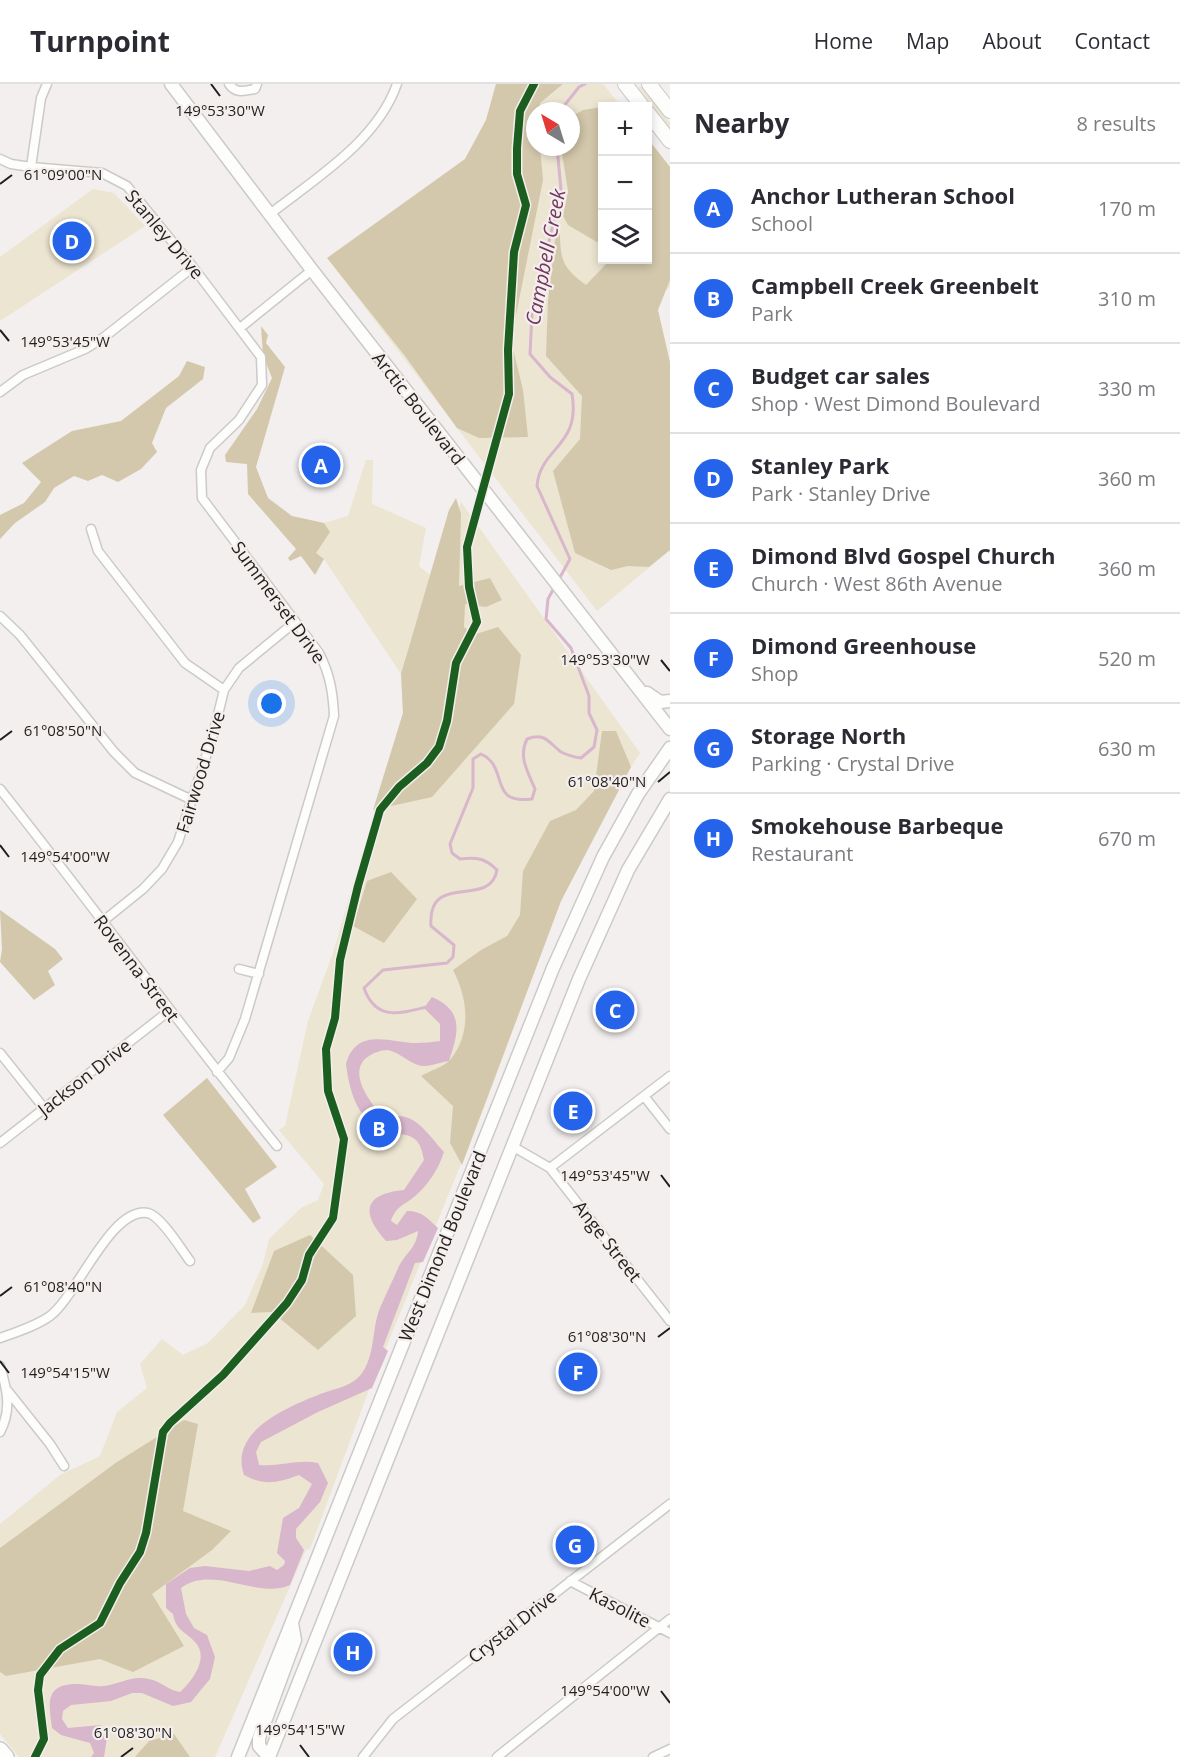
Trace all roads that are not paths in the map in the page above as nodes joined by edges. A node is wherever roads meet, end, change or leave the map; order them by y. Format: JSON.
{"nodes":[{"id":1,"x":47,"y":84,"type":"edge"},
{"id":2,"x":171,"y":84,"type":"edge"},
{"id":3,"x":229,"y":84,"type":"edge"},
{"id":4,"x":256,"y":84,"type":"edge"},
{"id":5,"x":398,"y":84,"type":"edge"},
{"id":6,"x":625,"y":84,"type":"edge"},
{"id":7,"x":652,"y":88,"type":"edge"},
{"id":8,"x":639,"y":102,"type":"edge"},
{"id":9,"x":670,"y":111,"type":"edge"},
{"id":10,"x":652,"y":118,"type":"edge"},
{"id":11,"x":670,"y":141,"type":"edge"},
{"id":12,"x":0,"y":159,"type":"edge"},
{"id":13,"x":31,"y":167,"type":"junction"},
{"id":14,"x":270,"y":214,"type":"junction"},
{"id":15,"x":193,"y":267,"type":"junction"},
{"id":16,"x":312,"y":270,"type":"junction"},
{"id":17,"x":240,"y":328,"type":"junction"},
{"id":18,"x":0,"y":392,"type":"edge"},
{"id":19,"x":90,"y":529,"type":"dead end"},
{"id":20,"x":0,"y":616,"type":"edge"},
{"id":21,"x":295,"y":622,"type":"junction"},
{"id":22,"x":638,"y":688,"type":"junction"},
{"id":23,"x":224,"y":690,"type":"junction"},
{"id":24,"x":670,"y":701,"type":"edge"},
{"id":25,"x":670,"y":729,"type":"edge"},
{"id":26,"x":670,"y":748,"type":"edge"},
{"id":27,"x":0,"y":789,"type":"edge"},
{"id":28,"x":190,"y":799,"type":"junction"},
{"id":29,"x":670,"y":799,"type":"edge"},
{"id":30,"x":102,"y":922,"type":"junction"},
{"id":31,"x":239,"y":969,"type":"dead end"},
{"id":32,"x":259,"y":974,"type":"junction"},
{"id":33,"x":169,"y":1011,"type":"junction"},
{"id":34,"x":0,"y":1053,"type":"edge"},
{"id":35,"x":217,"y":1072,"type":"junction"},
{"id":36,"x":670,"y":1076,"type":"edge"},
{"id":37,"x":644,"y":1096,"type":"junction"},
{"id":38,"x":44,"y":1108,"type":"junction"},
{"id":39,"x":670,"y":1129,"type":"edge"},
{"id":40,"x":0,"y":1143,"type":"edge"},
{"id":41,"x":277,"y":1146,"type":"dead end"},
{"id":42,"x":512,"y":1146,"type":"junction"},
{"id":43,"x":550,"y":1168,"type":"junction"},
{"id":44,"x":190,"y":1261,"type":"dead end"},
{"id":45,"x":670,"y":1321,"type":"edge"},
{"id":46,"x":0,"y":1338,"type":"edge"},
{"id":47,"x":0,"y":1366,"type":"edge"},
{"id":48,"x":7,"y":1390,"type":"junction"},
{"id":49,"x":0,"y":1432,"type":"edge"},
{"id":50,"x":64,"y":1466,"type":"dead end"},
{"id":51,"x":670,"y":1504,"type":"edge"},
{"id":52,"x":570,"y":1581,"type":"junction"},
{"id":53,"x":670,"y":1619,"type":"edge"},
{"id":54,"x":292,"y":1622,"type":"junction"},
{"id":55,"x":660,"y":1628,"type":"junction"},
{"id":56,"x":670,"y":1633,"type":"edge"},
{"id":57,"x":670,"y":1749,"type":"edge"},
{"id":58,"x":0,"y":1750,"type":"edge"},
{"id":59,"x":6,"y":1757,"type":"edge"},
{"id":60,"x":238,"y":1757,"type":"edge"},
{"id":61,"x":269,"y":1757,"type":"edge"},
{"id":62,"x":363,"y":1757,"type":"edge"},
{"id":63,"x":497,"y":1757,"type":"edge"},
{"id":64,"x":653,"y":1757,"type":"edge"}],
"edges":[{"from":1,"to":13,"type":"street"},
{"from":2,"to":14,"type":"main road","name":"Arctic Boulevard"},
{"from":3,"to":4,"type":"street"},
{"from":5,"to":14,"type":"street"},
{"from":6,"to":8,"type":"main road"},
{"from":7,"to":9,"type":"main road"},
{"from":10,"to":11,"type":"main road"},
{"from":12,"to":13,"type":"street","name":"Stanley Drive"},
{"from":13,"to":15,"type":"street","name":"Stanley Drive"},
{"from":14,"to":16,"type":"main road","name":"Arctic Boulevard"},
{"from":15,"to":17,"type":"street","name":"Stanley Drive"},
{"from":15,"to":18,"type":"street"},
{"from":16,"to":17,"type":"street"},
{"from":16,"to":22,"type":"main road","name":"Arctic Boulevard"},
{"from":17,"to":21,"type":"street","name":"Summerset Drive"},
{"from":19,"to":23,"type":"street"},
{"from":20,"to":28,"type":"street"},
{"from":21,"to":23,"type":"street","name":"Fairwood Drive"},
{"from":21,"to":32,"type":"street","name":"Summerset Drive"},
{"from":22,"to":24,"type":"main road"},
{"from":22,"to":25,"type":"main road","name":"Arctic Boulevard"},
{"from":23,"to":28,"type":"street","name":"Fairwood Drive"},
{"from":26,"to":54,"type":"main road","name":"West Dimond Boulevard"},
{"from":27,"to":30,"type":"street","name":"Rovenna Street"},
{"from":28,"to":30,"type":"street","name":"Fairwood Drive"},
{"from":29,"to":42,"type":"main road","name":"West Dimond Boulevard"},
{"from":30,"to":33,"type":"street","name":"Rovenna Street"},
{"from":31,"to":32,"type":"street"},
{"from":32,"to":35,"type":"street","name":"Summerset Drive"},
{"from":33,"to":35,"type":"street","name":"Rovenna Street"},
{"from":33,"to":38,"type":"street","name":"Jackson Drive"},
{"from":34,"to":38,"type":"street"},
{"from":35,"to":41,"type":"street","name":"Rovenna Street"},
{"from":36,"to":37,"type":"street"},
{"from":37,"to":39,"type":"street"},
{"from":37,"to":43,"type":"street"},
{"from":38,"to":40,"type":"street","name":"Jackson Drive"},
{"from":42,"to":43,"type":"street","name":"Ange Street"},
{"from":42,"to":61,"type":"main road","name":"West Dimond Boulevard"},
{"from":43,"to":45,"type":"street","name":"Ange Street"},
{"from":44,"to":46,"type":"street"},
{"from":47,"to":48,"type":"street"},
{"from":48,"to":49,"type":"street"},
{"from":48,"to":50,"type":"street"},
{"from":51,"to":52,"type":"street","name":"Crystal Drive"},
{"from":52,"to":55,"type":"street","name":"Kasolite"},
{"from":52,"to":62,"type":"street","name":"Crystal Drive"},
{"from":53,"to":55,"type":"street"},
{"from":54,"to":60,"type":"main road","name":"West Dimond Boulevard"},
{"from":54,"to":61,"type":"main road"},
{"from":55,"to":56,"type":"street","name":"Kasolite"},
{"from":55,"to":63,"type":"street"},
{"from":57,"to":64,"type":"street"},
{"from":58,"to":59,"type":"highway"}]}
